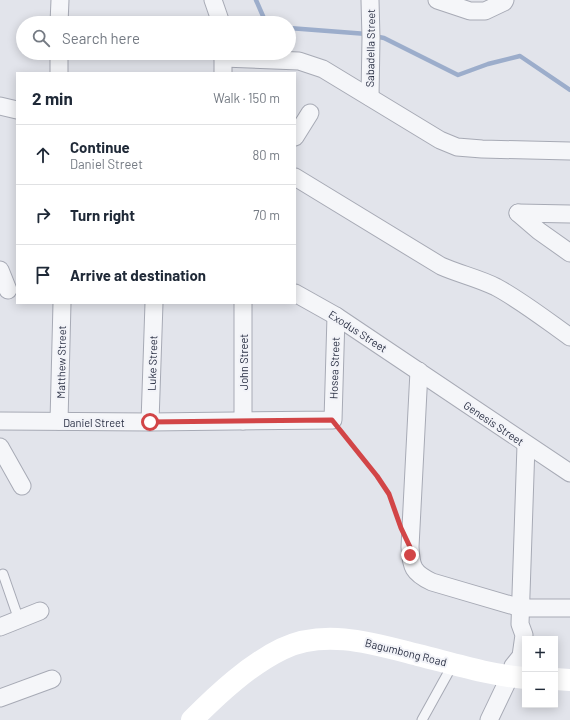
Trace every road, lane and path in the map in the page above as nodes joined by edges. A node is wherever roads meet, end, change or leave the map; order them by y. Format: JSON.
{"nodes":[{"id":1,"x":60,"y":0,"type":"edge"},
{"id":2,"x":213,"y":0,"type":"edge"},
{"id":3,"x":370,"y":0,"type":"edge"},
{"id":4,"x":437,"y":0,"type":"edge"},
{"id":5,"x":505,"y":0,"type":"edge"},
{"id":6,"x":59,"y":16,"type":"edge"},
{"id":7,"x":219,"y":16,"type":"edge"},
{"id":8,"x":59,"y":60,"type":"edge"},
{"id":9,"x":223,"y":61,"type":"edge"},
{"id":10,"x":59,"y":72,"type":"edge"},
{"id":11,"x":370,"y":97,"type":"junction"},
{"id":12,"x":0,"y":106,"type":"edge"},
{"id":13,"x":16,"y":110,"type":"edge"},
{"id":14,"x":310,"y":113,"type":"dead end"},
{"id":15,"x":296,"y":136,"type":"edge"},
{"id":16,"x":570,"y":151,"type":"edge"},
{"id":17,"x":296,"y":178,"type":"edge"},
{"id":18,"x":570,"y":214,"type":"edge"},
{"id":19,"x":570,"y":253,"type":"edge"},
{"id":20,"x":0,"y":270,"type":"edge"},
{"id":21,"x":8,"y":290,"type":"edge"},
{"id":22,"x":296,"y":294,"type":"edge"},
{"id":23,"x":62,"y":304,"type":"edge"},
{"id":24,"x":154,"y":304,"type":"edge"},
{"id":25,"x":243,"y":304,"type":"edge"},
{"id":26,"x":336,"y":316,"type":"junction"},
{"id":27,"x":570,"y":337,"type":"edge"},
{"id":28,"x":419,"y":371,"type":"junction"},
{"id":29,"x":332,"y":420,"type":"junction"},
{"id":30,"x":0,"y":421,"type":"edge"},
{"id":31,"x":59,"y":421,"type":"junction"},
{"id":32,"x":243,"y":421,"type":"junction"},
{"id":33,"x":150,"y":422,"type":"junction"},
{"id":34,"x":526,"y":444,"type":"junction"},
{"id":35,"x":1,"y":453,"type":"edge"},
{"id":36,"x":570,"y":473,"type":"edge"},
{"id":37,"x":22,"y":486,"type":"dead end"},
{"id":38,"x":396,"y":515,"type":"dead end"},
{"id":39,"x":3,"y":574,"type":"dead end"},
{"id":40,"x":570,"y":608,"type":"edge"},
{"id":41,"x":40,"y":611,"type":"dead end"},
{"id":42,"x":520,"y":616,"type":"junction"},
{"id":43,"x":19,"y":620,"type":"junction"},
{"id":44,"x":0,"y":628,"type":"edge"},
{"id":45,"x":453,"y":664,"type":"junction"},
{"id":46,"x":516,"y":673,"type":"edge"},
{"id":47,"x":52,"y":679,"type":"dead end"},
{"id":48,"x":558,"y":680,"type":"edge"},
{"id":49,"x":570,"y":680,"type":"edge"},
{"id":50,"x":0,"y":698,"type":"edge"},
{"id":51,"x":192,"y":720,"type":"edge"},
{"id":52,"x":422,"y":720,"type":"edge"},
{"id":53,"x":489,"y":720,"type":"edge"}],
"edges":[{"from":1,"to":6,"type":"street"},
{"from":2,"to":7,"type":"street"},
{"from":3,"to":11,"type":"street","name":"Sabadella Street"},
{"from":4,"to":5,"type":"street"},
{"from":8,"to":10,"type":"street"},
{"from":9,"to":11,"type":"street"},
{"from":11,"to":16,"type":"street"},
{"from":12,"to":13,"type":"street"},
{"from":14,"to":15,"type":"street"},
{"from":17,"to":27,"type":"street"},
{"from":18,"to":19,"type":"street"},
{"from":20,"to":21,"type":"street"},
{"from":22,"to":26,"type":"street","name":"Exodus Street"},
{"from":23,"to":31,"type":"street","name":"Matthew Street"},
{"from":24,"to":33,"type":"street","name":"Luke Street"},
{"from":25,"to":32,"type":"street","name":"John Street"},
{"from":26,"to":28,"type":"street","name":"Exodus Street"},
{"from":26,"to":29,"type":"street","name":"Hosea Street"},
{"from":28,"to":34,"type":"street","name":"Genesis Street"},
{"from":28,"to":42,"type":"street"},
{"from":29,"to":32,"type":"street","name":"Daniel Street"},
{"from":29,"to":38,"type":"path"},
{"from":30,"to":31,"type":"street","name":"Daniel Street"},
{"from":31,"to":33,"type":"street","name":"Daniel Street"},
{"from":32,"to":33,"type":"street","name":"Daniel Street"},
{"from":34,"to":36,"type":"street","name":"Genesis Street"},
{"from":34,"to":42,"type":"street"},
{"from":35,"to":37,"type":"street"},
{"from":39,"to":43,"type":"lane"},
{"from":40,"to":42,"type":"street"},
{"from":41,"to":43,"type":"street"},
{"from":42,"to":46,"type":"street"},
{"from":43,"to":44,"type":"street"},
{"from":45,"to":46,"type":"main road","name":"Bagumbong Road"},
{"from":45,"to":51,"type":"main road","name":"Bagumbong Road"},
{"from":45,"to":52,"type":"lane"},
{"from":46,"to":53,"type":"street"},
{"from":47,"to":50,"type":"street"},
{"from":48,"to":49,"type":"main road"}]}
